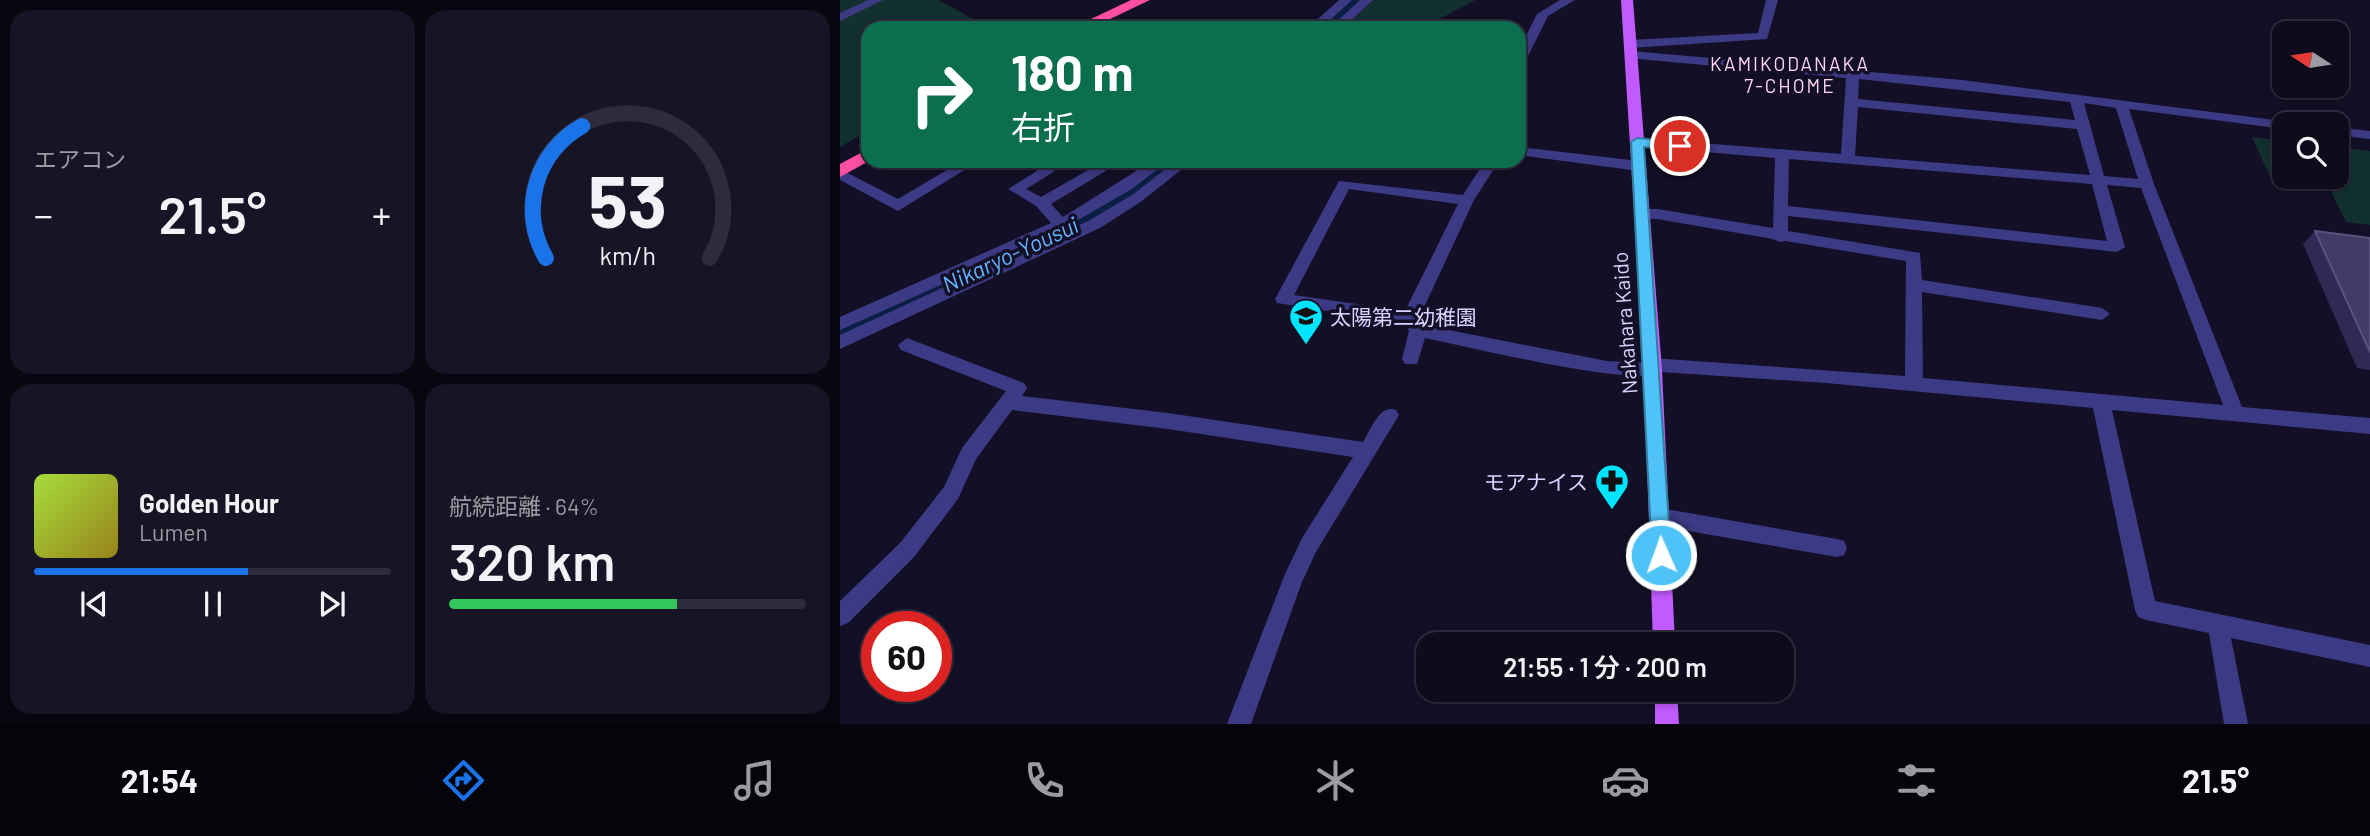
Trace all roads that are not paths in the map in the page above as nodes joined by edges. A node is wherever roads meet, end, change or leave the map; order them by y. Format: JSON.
{"nodes":[{"id":1,"x":877,"y":0,"type":"edge"},
{"id":2,"x":1143,"y":0,"type":"edge"},
{"id":3,"x":1346,"y":0,"type":"edge"},
{"id":4,"x":1367,"y":0,"type":"edge"},
{"id":5,"x":1569,"y":0,"type":"edge"},
{"id":6,"x":1628,"y":0,"type":"edge"},
{"id":7,"x":1772,"y":0,"type":"edge"},
{"id":8,"x":840,"y":17,"type":"edge"},
{"id":9,"x":1095,"y":21,"type":"edge"},
{"id":10,"x":1326,"y":21,"type":"edge"},
{"id":11,"x":1344,"y":21,"type":"edge"},
{"id":12,"x":1526,"y":45,"type":"edge"},
{"id":13,"x":1631,"y":49,"type":"junction"},
{"id":14,"x":1853,"y":73,"type":"junction"},
{"id":15,"x":2076,"y":100,"type":"junction"},
{"id":16,"x":1851,"y":102,"type":"junction"},
{"id":17,"x":2122,"y":107,"type":"junction"},
{"id":18,"x":2272,"y":124,"type":"edge"},
{"id":19,"x":2082,"y":125,"type":"junction"},
{"id":20,"x":2349,"y":133,"type":"edge"},
{"id":21,"x":2370,"y":135,"type":"edge"},
{"id":22,"x":1637,"y":142,"type":"junction"},
{"id":23,"x":1526,"y":152,"type":"edge"},
{"id":24,"x":1782,"y":154,"type":"junction"},
{"id":25,"x":861,"y":159,"type":"edge"},
{"id":26,"x":1849,"y":159,"type":"junction"},
{"id":27,"x":1639,"y":166,"type":"junction"},
{"id":28,"x":960,"y":168,"type":"edge"},
{"id":29,"x":1042,"y":168,"type":"edge"},
{"id":30,"x":1103,"y":168,"type":"edge"},
{"id":31,"x":1152,"y":168,"type":"edge"},
{"id":32,"x":1176,"y":168,"type":"edge"},
{"id":33,"x":1488,"y":168,"type":"edge"},
{"id":34,"x":840,"y":173,"type":"edge"},
{"id":35,"x":2098,"y":180,"type":"junction"},
{"id":36,"x":2147,"y":184,"type":"junction"},
{"id":37,"x":1467,"y":200,"type":"junction"},
{"id":38,"x":1041,"y":203,"type":"junction"},
{"id":39,"x":1781,"y":210,"type":"junction"},
{"id":40,"x":1642,"y":214,"type":"junction"},
{"id":41,"x":1061,"y":224,"type":"junction"},
{"id":42,"x":1780,"y":237,"type":"junction"},
{"id":43,"x":1914,"y":285,"type":"junction"},
{"id":44,"x":2102,"y":314,"type":"dead end"},
{"id":45,"x":840,"y":324,"type":"edge"},
{"id":46,"x":1414,"y":324,"type":"junction"},
{"id":47,"x":840,"y":342,"type":"edge"},
{"id":48,"x":907,"y":345,"type":"dead end"},
{"id":49,"x":1411,"y":359,"type":"dead end"},
{"id":50,"x":1652,"y":368,"type":"junction"},
{"id":51,"x":1914,"y":385,"type":"junction"},
{"id":52,"x":1008,"y":402,"type":"junction"},
{"id":53,"x":2101,"y":402,"type":"junction"},
{"id":54,"x":2235,"y":412,"type":"junction"},
{"id":55,"x":1390,"y":415,"type":"dead end"},
{"id":56,"x":2369,"y":430,"type":"edge"},
{"id":57,"x":1367,"y":451,"type":"junction"},
{"id":58,"x":1660,"y":517,"type":"junction"},
{"id":59,"x":1836,"y":548,"type":"dead end"},
{"id":60,"x":840,"y":616,"type":"edge"},
{"id":61,"x":2218,"y":625,"type":"junction"},
{"id":62,"x":1664,"y":632,"type":"edge"},
{"id":63,"x":2370,"y":656,"type":"edge"},
{"id":64,"x":1666,"y":702,"type":"edge"},
{"id":65,"x":1239,"y":724,"type":"edge"},
{"id":66,"x":1667,"y":724,"type":"edge"},
{"id":67,"x":2236,"y":724,"type":"edge"}],
"edges":[{"from":1,"to":8,"type":"street"},
{"from":2,"to":9,"type":"highway"},
{"from":3,"to":10,"type":"street"},
{"from":4,"to":11,"type":"street"},
{"from":5,"to":12,"type":"street"},
{"from":6,"to":13,"type":"main road","name":"Nakahara Kaido"},
{"from":7,"to":13,"type":"street"},
{"from":13,"to":14,"type":"street"},
{"from":13,"to":22,"type":"main road","name":"Nakahara Kaido"},
{"from":14,"to":15,"type":"street"},
{"from":14,"to":16,"type":"street"},
{"from":15,"to":17,"type":"street"},
{"from":15,"to":19,"type":"street"},
{"from":16,"to":19,"type":"street"},
{"from":16,"to":26,"type":"street"},
{"from":17,"to":18,"type":"street"},
{"from":17,"to":36,"type":"street"},
{"from":19,"to":35,"type":"street"},
{"from":20,"to":21,"type":"street"},
{"from":22,"to":24,"type":"street"},
{"from":22,"to":27,"type":"main road","name":"Nakahara Kaido"},
{"from":23,"to":27,"type":"street"},
{"from":24,"to":26,"type":"street"},
{"from":24,"to":39,"type":"street"},
{"from":25,"to":34,"type":"highway"},
{"from":26,"to":35,"type":"street"},
{"from":27,"to":40,"type":"main road","name":"Nakahara Kaido"},
{"from":28,"to":34,"type":"street"},
{"from":29,"to":38,"type":"street"},
{"from":30,"to":38,"type":"street"},
{"from":31,"to":41,"type":"street"},
{"from":32,"to":47,"type":"street"},
{"from":33,"to":37,"type":"street"},
{"from":35,"to":36,"type":"street"},
{"from":35,"to":39,"type":"street"},
{"from":36,"to":54,"type":"street"},
{"from":37,"to":46,"type":"street"},
{"from":37,"to":46,"type":"street"},
{"from":38,"to":41,"type":"street"},
{"from":39,"to":42,"type":"street"},
{"from":40,"to":42,"type":"street"},
{"from":40,"to":50,"type":"main road","name":"Nakahara Kaido"},
{"from":41,"to":45,"type":"street"},
{"from":42,"to":43,"type":"street"},
{"from":43,"to":44,"type":"street"},
{"from":43,"to":51,"type":"street"},
{"from":46,"to":49,"type":"street"},
{"from":46,"to":50,"type":"street"},
{"from":48,"to":52,"type":"street"},
{"from":50,"to":51,"type":"street"},
{"from":50,"to":58,"type":"main road","name":"Nakahara Kaido"},
{"from":51,"to":53,"type":"street"},
{"from":52,"to":57,"type":"street"},
{"from":52,"to":60,"type":"street"},
{"from":53,"to":54,"type":"street"},
{"from":53,"to":61,"type":"street"},
{"from":54,"to":56,"type":"street"},
{"from":55,"to":57,"type":"street"},
{"from":57,"to":65,"type":"street"},
{"from":58,"to":59,"type":"street"},
{"from":58,"to":62,"type":"main road","name":"Nakahara Kaido"},
{"from":61,"to":63,"type":"street"},
{"from":61,"to":67,"type":"street"},
{"from":64,"to":66,"type":"main road"}]}
